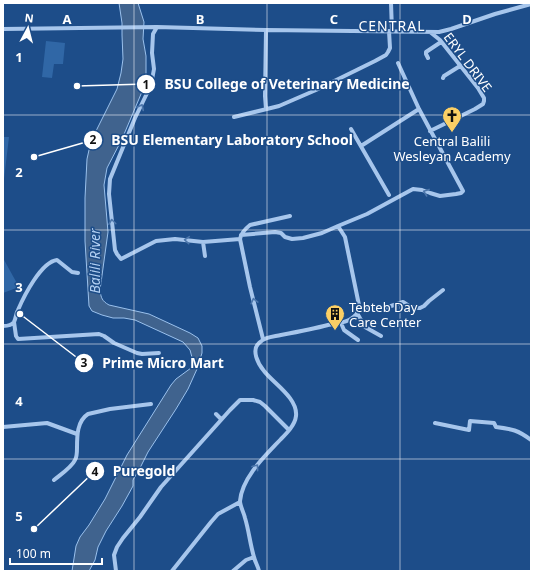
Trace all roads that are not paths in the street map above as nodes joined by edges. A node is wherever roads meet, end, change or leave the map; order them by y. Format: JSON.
{"nodes":[{"id":1,"x":391,"y":3,"type":"edge"},
{"id":2,"x":531,"y":4,"type":"edge"},
{"id":3,"x":156,"y":27,"type":"junction"},
{"id":4,"x":3,"y":29,"type":"edge"},
{"id":5,"x":266,"y":30,"type":"junction"},
{"id":6,"x":391,"y":31,"type":"junction"},
{"id":7,"x":430,"y":32,"type":"junction"},
{"id":8,"x":441,"y":42,"type":"junction"},
{"id":9,"x":428,"y":58,"type":"dead end"},
{"id":10,"x":398,"y":63,"type":"dead end"},
{"id":11,"x":460,"y":66,"type":"junction"},
{"id":12,"x":443,"y":78,"type":"dead end"},
{"id":13,"x":266,"y":109,"type":"junction"},
{"id":14,"x":419,"y":109,"type":"junction"},
{"id":15,"x":234,"y":117,"type":"dead end"},
{"id":16,"x":350,"y":129,"type":"dead end"},
{"id":17,"x":430,"y":131,"type":"junction"},
{"id":18,"x":361,"y":146,"type":"junction"},
{"id":19,"x":389,"y":195,"type":"dead end"},
{"id":20,"x":290,"y":216,"type":"dead end"},
{"id":21,"x":338,"y":226,"type":"junction"},
{"id":22,"x":240,"y":237,"type":"junction"},
{"id":23,"x":203,"y":242,"type":"junction"},
{"id":24,"x":205,"y":256,"type":"dead end"},
{"id":25,"x":78,"y":273,"type":"dead end"},
{"id":26,"x":443,"y":290,"type":"dead end"},
{"id":27,"x":358,"y":311,"type":"junction"},
{"id":28,"x":14,"y":322,"type":"junction"},
{"id":29,"x":341,"y":323,"type":"junction"},
{"id":30,"x":3,"y":326,"type":"edge"},
{"id":31,"x":381,"y":336,"type":"dead end"},
{"id":32,"x":263,"y":339,"type":"junction"},
{"id":33,"x":358,"y":340,"type":"dead end"},
{"id":34,"x":159,"y":353,"type":"dead end"},
{"id":35,"x":151,"y":404,"type":"dead end"},
{"id":36,"x":216,"y":414,"type":"dead end"},
{"id":37,"x":222,"y":419,"type":"junction"},
{"id":38,"x":435,"y":423,"type":"dead end"},
{"id":39,"x":3,"y":427,"type":"edge"},
{"id":40,"x":289,"y":430,"type":"junction"},
{"id":41,"x":77,"y":434,"type":"junction"},
{"id":42,"x":531,"y":440,"type":"edge"},
{"id":43,"x":54,"y":480,"type":"dead end"},
{"id":44,"x":240,"y":502,"type":"junction"},
{"id":45,"x":254,"y":557,"type":"junction"},
{"id":46,"x":116,"y":571,"type":"edge"},
{"id":47,"x":172,"y":571,"type":"edge"},
{"id":48,"x":233,"y":571,"type":"edge"},
{"id":49,"x":259,"y":571,"type":"edge"}],
"edges":[{"from":1,"to":6,"type":"street"},
{"from":2,"to":7,"type":"street"},
{"from":3,"to":4,"type":"street"},
{"from":3,"to":5,"type":"street"},
{"from":23,"to":3,"type":"street","one_way":true},
{"from":5,"to":6,"type":"street"},
{"from":5,"to":13,"type":"street"},
{"from":6,"to":7,"type":"street"},
{"from":6,"to":13,"type":"street"},
{"from":7,"to":8,"type":"street","name":"ERYL DRIVE"},
{"from":8,"to":9,"type":"street"},
{"from":8,"to":11,"type":"street","name":"ERYL DRIVE"},
{"from":10,"to":14,"type":"street"},
{"from":11,"to":12,"type":"street"},
{"from":11,"to":17,"type":"street","name":"ERYL DRIVE"},
{"from":13,"to":15,"type":"street"},
{"from":14,"to":17,"type":"street"},
{"from":14,"to":18,"type":"street"},
{"from":16,"to":18,"type":"street"},
{"from":17,"to":21,"type":"street","one_way":true},
{"from":18,"to":19,"type":"street"},
{"from":20,"to":22,"type":"street"},
{"from":21,"to":22,"type":"street"},
{"from":21,"to":27,"type":"street"},
{"from":22,"to":23,"type":"street"},
{"from":32,"to":22,"type":"street","one_way":true},
{"from":23,"to":24,"type":"street"},
{"from":25,"to":28,"type":"street"},
{"from":26,"to":27,"type":"street"},
{"from":27,"to":29,"type":"street"},
{"from":27,"to":31,"type":"street"},
{"from":28,"to":30,"type":"street"},
{"from":28,"to":34,"type":"street"},
{"from":29,"to":32,"type":"street"},
{"from":29,"to":33,"type":"street"},
{"from":32,"to":40,"type":"street"},
{"from":35,"to":41,"type":"street"},
{"from":36,"to":37,"type":"street"},
{"from":37,"to":40,"type":"street"},
{"from":37,"to":46,"type":"street"},
{"from":38,"to":42,"type":"street"},
{"from":39,"to":41,"type":"street"},
{"from":44,"to":40,"type":"street","one_way":true},
{"from":41,"to":43,"type":"street"},
{"from":44,"to":45,"type":"street"},
{"from":44,"to":47,"type":"street"},
{"from":45,"to":48,"type":"street"},
{"from":45,"to":49,"type":"street"}]}
